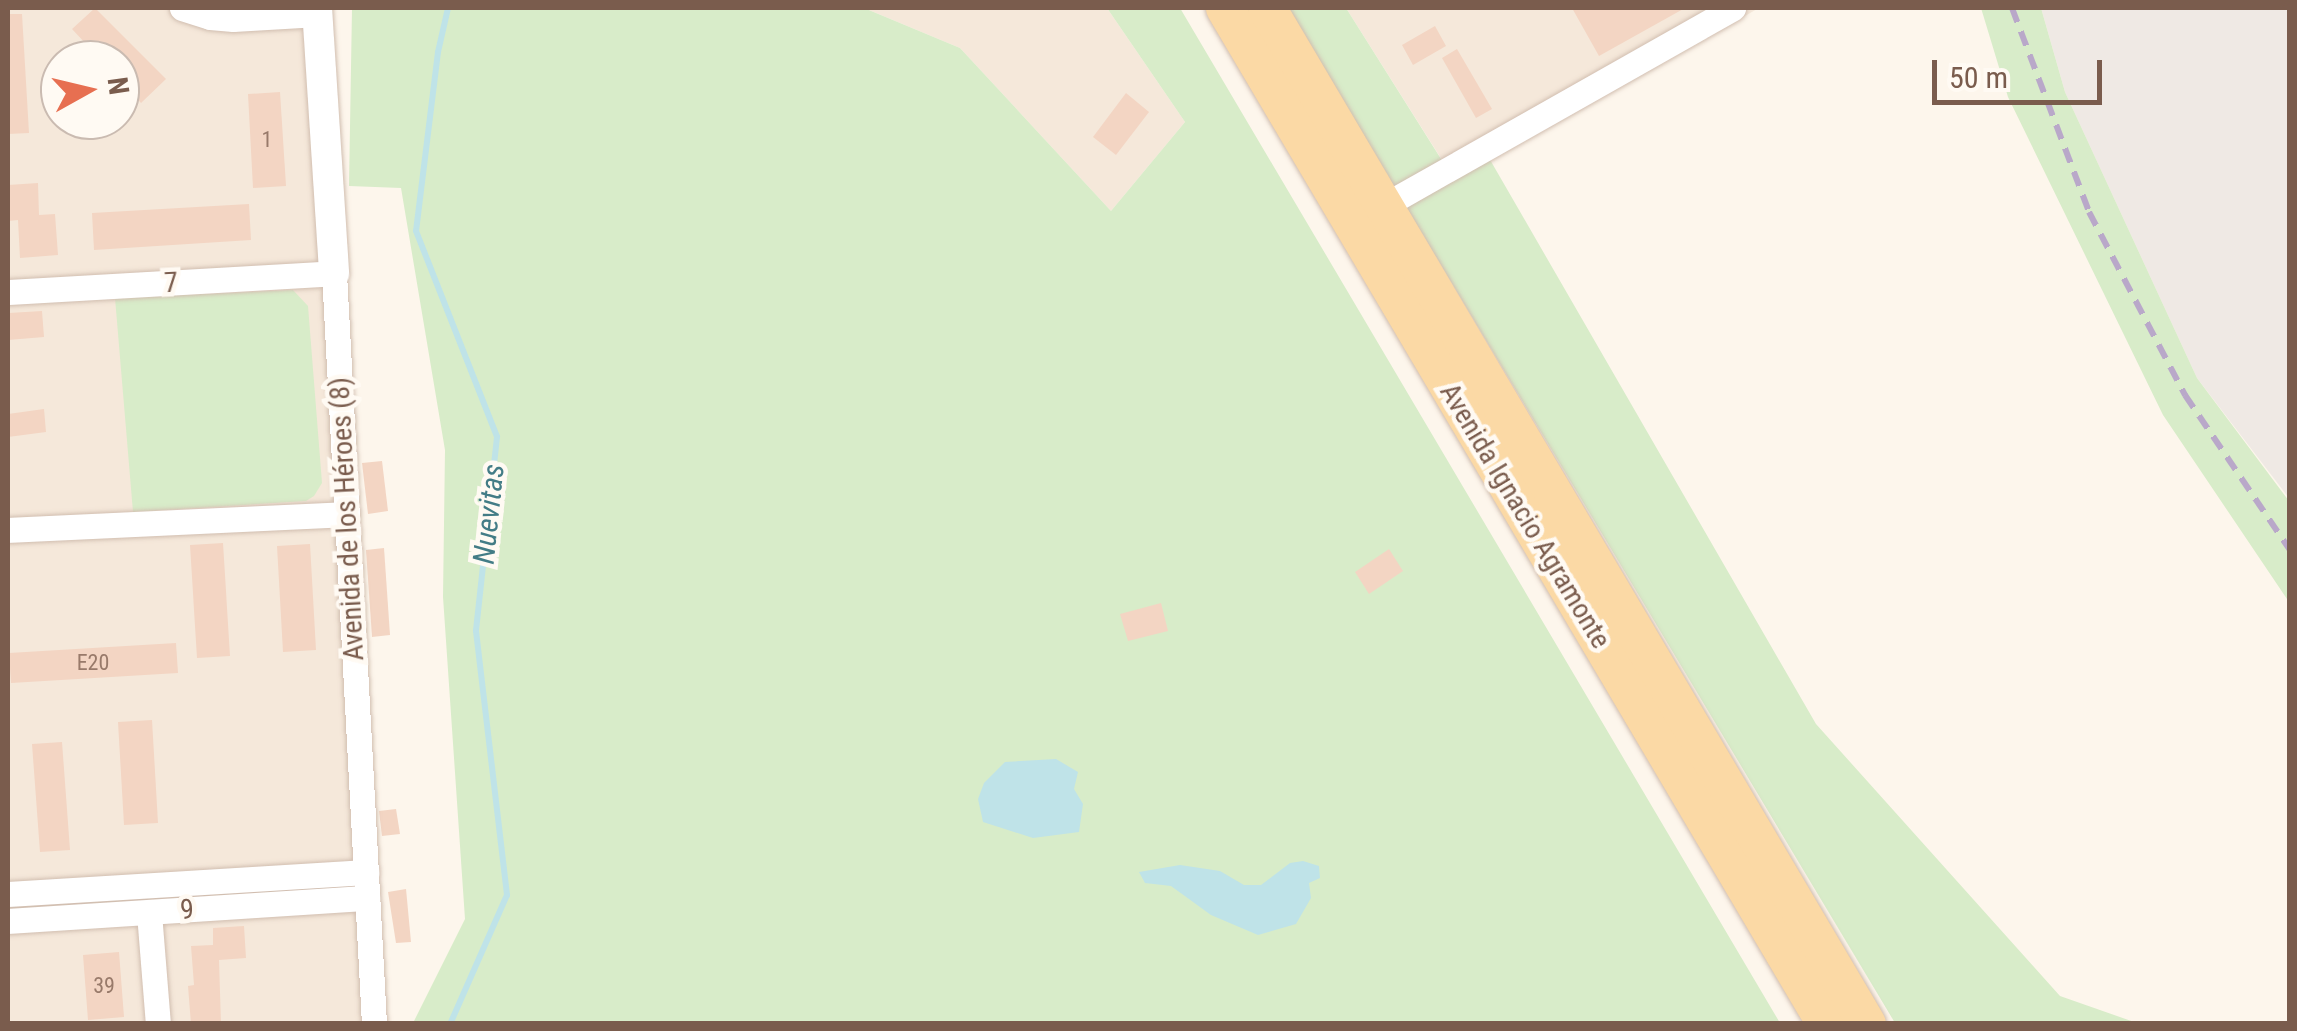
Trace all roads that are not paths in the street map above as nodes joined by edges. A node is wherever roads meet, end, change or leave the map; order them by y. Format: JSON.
{"nodes":[{"id":1,"x":182,"y":8,"type":"edge"},
{"id":2,"x":1224,"y":8,"type":"edge"},
{"id":3,"x":1267,"y":8,"type":"edge"},
{"id":4,"x":1734,"y":8,"type":"edge"},
{"id":5,"x":322,"y":10,"type":"edge"},
{"id":6,"x":1385,"y":205,"type":"junction"},
{"id":7,"x":334,"y":273,"type":"junction"},
{"id":8,"x":8,"y":292,"type":"edge"},
{"id":9,"x":347,"y":514,"type":"junction"},
{"id":10,"x":8,"y":530,"type":"edge"},
{"id":11,"x":366,"y":885,"type":"junction"},
{"id":12,"x":8,"y":894,"type":"edge"},
{"id":13,"x":149,"y":913,"type":"junction"},
{"id":14,"x":8,"y":922,"type":"edge"},
{"id":15,"x":158,"y":1024,"type":"edge"},
{"id":16,"x":374,"y":1024,"type":"edge"},
{"id":17,"x":1826,"y":1024,"type":"edge"},
{"id":18,"x":1867,"y":1024,"type":"edge"}],
"edges":[{"from":1,"to":5,"type":"street"},
{"from":2,"to":17,"type":"main road","name":"Avenida Ignacio Agramonte"},
{"from":3,"to":6,"type":"main road","name":"Avenida Ignacio Agramonte"},
{"from":4,"to":6,"type":"street"},
{"from":5,"to":7,"type":"street","name":"Avenida de los Héroes (8)"},
{"from":6,"to":18,"type":"main road","name":"Avenida Ignacio Agramonte"},
{"from":7,"to":8,"type":"street","name":"7"},
{"from":7,"to":9,"type":"street","name":"Avenida de los Héroes (8)"},
{"from":9,"to":10,"type":"street"},
{"from":9,"to":11,"type":"street","name":"Avenida de los Héroes (8)"},
{"from":11,"to":12,"type":"street","name":"9"},
{"from":11,"to":13,"type":"street","name":"9"},
{"from":11,"to":16,"type":"street","name":"Avenida de los Héroes (8)"},
{"from":13,"to":14,"type":"street","name":"9"},
{"from":13,"to":15,"type":"street"}]}
